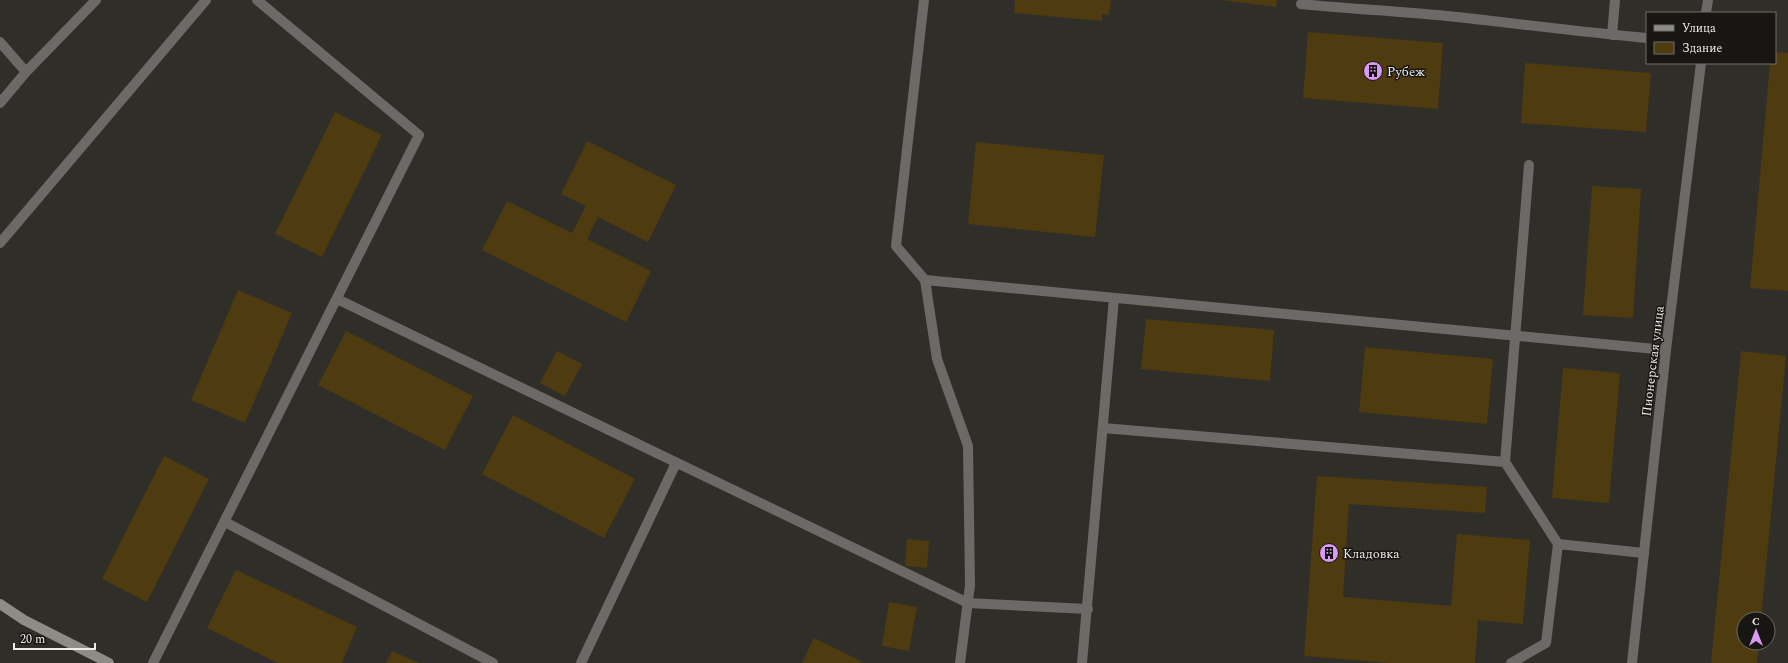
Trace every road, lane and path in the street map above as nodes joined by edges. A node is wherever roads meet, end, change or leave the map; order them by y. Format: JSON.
{"nodes":[{"id":1,"x":96,"y":0,"type":"edge"},
{"id":2,"x":206,"y":0,"type":"edge"},
{"id":3,"x":257,"y":0,"type":"edge"},
{"id":4,"x":924,"y":0,"type":"edge"},
{"id":5,"x":1615,"y":0,"type":"edge"},
{"id":6,"x":1708,"y":0,"type":"edge"},
{"id":7,"x":1301,"y":4,"type":"dead end"},
{"id":8,"x":1706,"y":12,"type":"edge"},
{"id":9,"x":1612,"y":35,"type":"junction"},
{"id":10,"x":1646,"y":38,"type":"edge"},
{"id":11,"x":0,"y":42,"type":"edge"},
{"id":12,"x":1701,"y":64,"type":"edge"},
{"id":13,"x":26,"y":72,"type":"junction"},
{"id":14,"x":0,"y":103,"type":"edge"},
{"id":15,"x":1529,"y":165,"type":"dead end"},
{"id":16,"x":0,"y":243,"type":"edge"},
{"id":17,"x":925,"y":280,"type":"junction"},
{"id":18,"x":1114,"y":298,"type":"junction"},
{"id":19,"x":337,"y":299,"type":"junction"},
{"id":20,"x":1517,"y":336,"type":"junction"},
{"id":21,"x":1666,"y":350,"type":"junction"},
{"id":22,"x":1103,"y":428,"type":"junction"},
{"id":23,"x":1505,"y":462,"type":"junction"},
{"id":24,"x":676,"y":463,"type":"junction"},
{"id":25,"x":225,"y":522,"type":"junction"},
{"id":26,"x":1558,"y":544,"type":"junction"},
{"id":27,"x":1644,"y":553,"type":"junction"},
{"id":28,"x":968,"y":603,"type":"junction"},
{"id":29,"x":0,"y":604,"type":"edge"},
{"id":30,"x":1088,"y":608,"type":"junction"},
{"id":31,"x":109,"y":663,"type":"edge"},
{"id":32,"x":153,"y":663,"type":"edge"},
{"id":33,"x":493,"y":663,"type":"edge"},
{"id":34,"x":581,"y":663,"type":"edge"},
{"id":35,"x":960,"y":663,"type":"edge"},
{"id":36,"x":1082,"y":663,"type":"edge"},
{"id":37,"x":1512,"y":663,"type":"edge"},
{"id":38,"x":1632,"y":663,"type":"edge"}],
"edges":[{"from":1,"to":13,"type":"street"},
{"from":2,"to":16,"type":"street"},
{"from":3,"to":19,"type":"street"},
{"from":4,"to":17,"type":"street"},
{"from":5,"to":9,"type":"street"},
{"from":6,"to":8,"type":"street"},
{"from":7,"to":9,"type":"street"},
{"from":9,"to":10,"type":"street"},
{"from":11,"to":13,"type":"street"},
{"from":12,"to":21,"type":"street","name":"Пионерская улица"},
{"from":13,"to":14,"type":"street"},
{"from":15,"to":20,"type":"street"},
{"from":17,"to":18,"type":"street"},
{"from":17,"to":28,"type":"street"},
{"from":18,"to":20,"type":"street"},
{"from":18,"to":22,"type":"street"},
{"from":19,"to":24,"type":"street"},
{"from":19,"to":25,"type":"street"},
{"from":20,"to":21,"type":"street"},
{"from":20,"to":23,"type":"street"},
{"from":21,"to":27,"type":"street","name":"Пионерская улица"},
{"from":22,"to":23,"type":"street"},
{"from":22,"to":30,"type":"street"},
{"from":23,"to":26,"type":"street"},
{"from":24,"to":28,"type":"street"},
{"from":24,"to":34,"type":"street"},
{"from":25,"to":32,"type":"street"},
{"from":25,"to":33,"type":"street"},
{"from":26,"to":27,"type":"street"},
{"from":26,"to":37,"type":"street"},
{"from":27,"to":38,"type":"street","name":"Пионерская улица"},
{"from":28,"to":30,"type":"street"},
{"from":28,"to":35,"type":"street"},
{"from":29,"to":31,"type":"main road"},
{"from":30,"to":36,"type":"street"}]}
